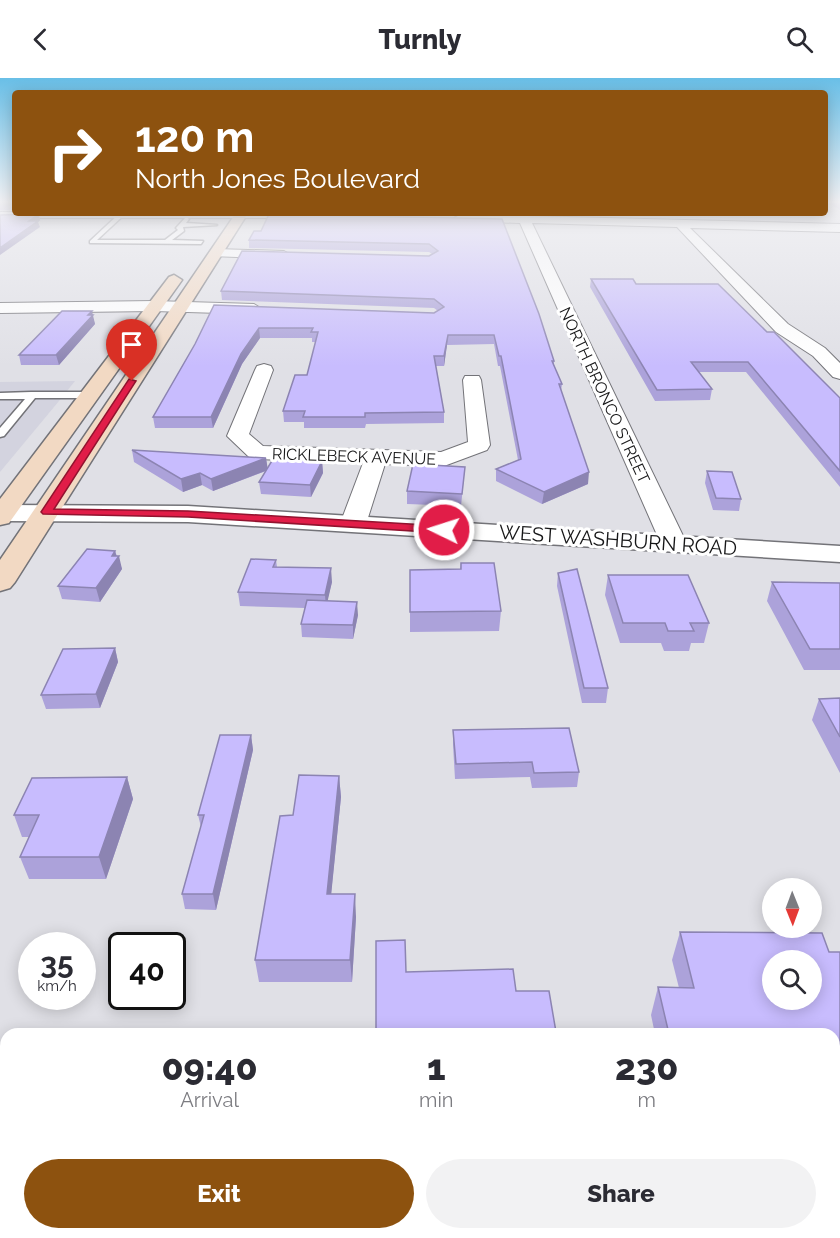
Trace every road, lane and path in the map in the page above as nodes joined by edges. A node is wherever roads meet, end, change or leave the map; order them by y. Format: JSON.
{"nodes":[{"id":1,"x":190,"y":257,"type":"edge"},
{"id":2,"x":213,"y":257,"type":"edge"},
{"id":3,"x":542,"y":257,"type":"edge"},
{"id":4,"x":712,"y":257,"type":"edge"},
{"id":5,"x":154,"y":306,"type":"junction"},
{"id":6,"x":181,"y":306,"type":"junction"},
{"id":7,"x":0,"y":308,"type":"edge"},
{"id":8,"x":273,"y":309,"type":"edge"},
{"id":9,"x":264,"y":370,"type":"dead end"},
{"id":10,"x":840,"y":373,"type":"edge"},
{"id":11,"x":472,"y":380,"type":"dead end"},
{"id":12,"x":34,"y":394,"type":"junction"},
{"id":13,"x":90,"y":394,"type":"junction"},
{"id":14,"x":0,"y":396,"type":"edge"},
{"id":15,"x":0,"y":434,"type":"edge"},
{"id":16,"x":376,"y":457,"type":"junction"},
{"id":17,"x":46,"y":512,"type":"junction"},
{"id":18,"x":1,"y":514,"type":"edge"},
{"id":19,"x":353,"y":524,"type":"junction"},
{"id":20,"x":674,"y":544,"type":"junction"},
{"id":21,"x":840,"y":554,"type":"edge"},
{"id":22,"x":0,"y":582,"type":"edge"}],
"edges":[{"from":1,"to":5,"type":"main road"},
{"from":2,"to":6,"type":"main road"},
{"from":3,"to":20,"type":"street","name":"NORTH BRONCO STREET"},
{"from":4,"to":10,"type":"street"},
{"from":5,"to":6,"type":"street"},
{"from":5,"to":7,"type":"street"},
{"from":5,"to":13,"type":"main road"},
{"from":6,"to":8,"type":"street"},
{"from":6,"to":17,"type":"main road"},
{"from":9,"to":16,"type":"street","name":"RICKLEBECK AVENUE"},
{"from":11,"to":16,"type":"street","name":"RICKLEBECK AVENUE"},
{"from":12,"to":13,"type":"lane"},
{"from":12,"to":14,"type":"lane"},
{"from":12,"to":15,"type":"lane"},
{"from":13,"to":18,"type":"main road"},
{"from":16,"to":19,"type":"street"},
{"from":17,"to":18,"type":"street","name":"WEST WASHBURN ROAD"},
{"from":17,"to":19,"type":"street","name":"WEST WASHBURN ROAD"},
{"from":17,"to":22,"type":"main road"},
{"from":19,"to":20,"type":"street","name":"WEST WASHBURN ROAD"},
{"from":20,"to":21,"type":"street","name":"WEST WASHBURN ROAD"}]}
